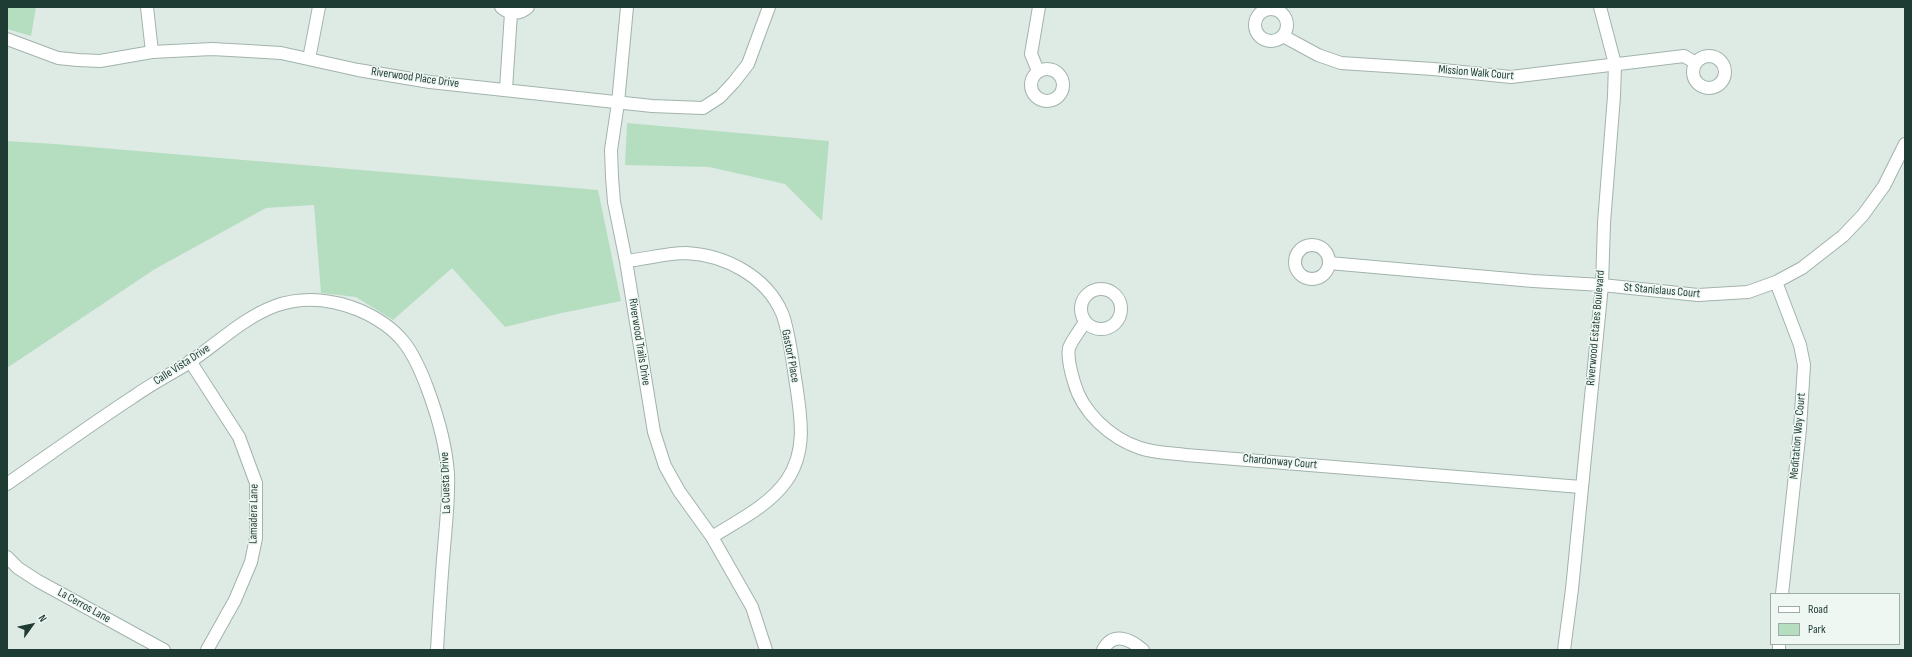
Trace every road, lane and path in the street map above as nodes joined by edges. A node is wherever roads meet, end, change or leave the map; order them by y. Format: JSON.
{"nodes":[{"id":1,"x":147,"y":7,"type":"edge"},
{"id":2,"x":319,"y":7,"type":"edge"},
{"id":3,"x":528,"y":7,"type":"edge"},
{"id":4,"x":627,"y":7,"type":"edge"},
{"id":5,"x":769,"y":7,"type":"edge"},
{"id":6,"x":1039,"y":7,"type":"edge"},
{"id":7,"x":1600,"y":7,"type":"edge"},
{"id":8,"x":506,"y":10,"type":"edge"},
{"id":9,"x":1283,"y":36,"type":"dead end"},
{"id":10,"x":7,"y":39,"type":"edge"},
{"id":11,"x":152,"y":52,"type":"junction"},
{"id":12,"x":309,"y":59,"type":"junction"},
{"id":13,"x":1696,"y":63,"type":"dead end"},
{"id":14,"x":1615,"y":64,"type":"junction"},
{"id":15,"x":1038,"y":71,"type":"dead end"},
{"id":16,"x":506,"y":89,"type":"junction"},
{"id":17,"x":618,"y":103,"type":"junction"},
{"id":18,"x":1905,"y":144,"type":"edge"},
{"id":19,"x":626,"y":261,"type":"junction"},
{"id":20,"x":1329,"y":263,"type":"dead end"},
{"id":21,"x":1776,"y":282,"type":"junction"},
{"id":22,"x":1602,"y":285,"type":"junction"},
{"id":23,"x":373,"y":316,"type":"joint"},
{"id":24,"x":1085,"y":322,"type":"dead end"},
{"id":25,"x":190,"y":361,"type":"junction"},
{"id":26,"x":7,"y":484,"type":"edge"},
{"id":27,"x":1581,"y":487,"type":"junction"},
{"id":28,"x":712,"y":537,"type":"junction"},
{"id":29,"x":7,"y":557,"type":"edge"},
{"id":30,"x":1782,"y":593,"type":"edge"},
{"id":31,"x":164,"y":650,"type":"edge"},
{"id":32,"x":208,"y":650,"type":"edge"},
{"id":33,"x":437,"y":650,"type":"edge"},
{"id":34,"x":766,"y":650,"type":"edge"},
{"id":35,"x":1103,"y":650,"type":"edge"},
{"id":36,"x":1143,"y":650,"type":"edge"},
{"id":37,"x":1564,"y":650,"type":"edge"}],
"edges":[{"from":1,"to":11,"type":"street"},
{"from":2,"to":12,"type":"street"},
{"from":3,"to":8,"type":"street"},
{"from":4,"to":17,"type":"street","name":"Riverwood Trails Drive"},
{"from":5,"to":17,"type":"street","name":"Riverwood Place Drive"},
{"from":6,"to":15,"type":"street"},
{"from":7,"to":14,"type":"street","name":"Riverwood Estates Boulevard"},
{"from":8,"to":16,"type":"street"},
{"from":9,"to":14,"type":"street","name":"Mission Walk Court"},
{"from":10,"to":11,"type":"street","name":"Riverwood Place Drive"},
{"from":11,"to":12,"type":"street","name":"Riverwood Place Drive"},
{"from":12,"to":16,"type":"street","name":"Riverwood Place Drive"},
{"from":13,"to":14,"type":"street","name":"Mission Walk Court"},
{"from":14,"to":22,"type":"street","name":"Riverwood Estates Boulevard"},
{"from":16,"to":17,"type":"street","name":"Riverwood Place Drive"},
{"from":17,"to":19,"type":"street","name":"Riverwood Trails Drive"},
{"from":18,"to":21,"type":"street","name":"St Stanislaus Court"},
{"from":19,"to":28,"type":"street","name":"Riverwood Trails Drive"},
{"from":19,"to":28,"type":"street","name":"Gastorf Place"},
{"from":20,"to":22,"type":"street","name":"St Stanislaus Court"},
{"from":21,"to":22,"type":"street","name":"St Stanislaus Court"},
{"from":21,"to":30,"type":"street","name":"Meditation Way Court"},
{"from":22,"to":27,"type":"street","name":"Riverwood Estates Boulevard"},
{"from":23,"to":25,"type":"street","name":"Calle Vista Drive"},
{"from":23,"to":33,"type":"street","name":"La Cuesta Drive"},
{"from":24,"to":27,"type":"street","name":"Chardonway Court"},
{"from":25,"to":26,"type":"street","name":"Calle Vista Drive"},
{"from":25,"to":32,"type":"street","name":"Lamadera Lane"},
{"from":27,"to":37,"type":"street","name":"Riverwood Estates Boulevard"},
{"from":28,"to":34,"type":"street","name":"Riverwood Trails Drive"},
{"from":29,"to":31,"type":"street","name":"La Cerros Lane"},
{"from":35,"to":36,"type":"street"}]}
